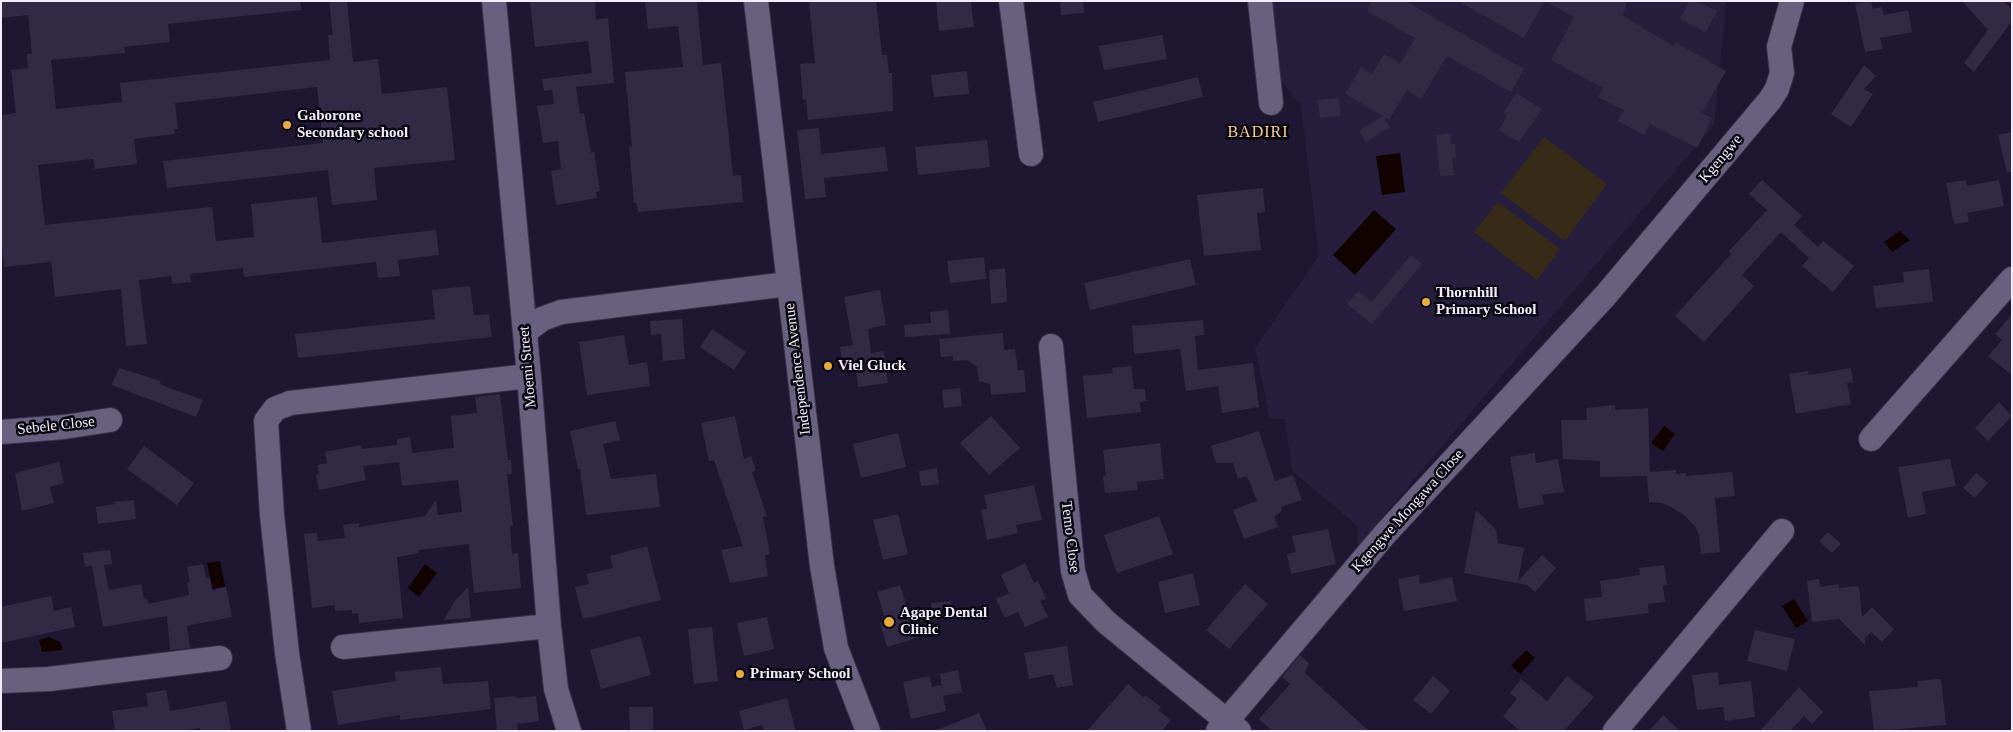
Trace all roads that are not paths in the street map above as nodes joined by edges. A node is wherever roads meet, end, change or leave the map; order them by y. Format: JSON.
{"nodes":[{"id":1,"x":494,"y":1,"type":"edge"},
{"id":2,"x":756,"y":1,"type":"edge"},
{"id":3,"x":1012,"y":1,"type":"edge"},
{"id":4,"x":1260,"y":1,"type":"edge"},
{"id":5,"x":1792,"y":1,"type":"edge"},
{"id":6,"x":1271,"y":102,"type":"dead end"},
{"id":7,"x":1030,"y":154,"type":"dead end"},
{"id":8,"x":2012,"y":279,"type":"edge"},
{"id":9,"x":788,"y":284,"type":"junction"},
{"id":10,"x":1605,"y":296,"type":"joint"},
{"id":11,"x":525,"y":332,"type":"junction"},
{"id":12,"x":1051,"y":346,"type":"dead end"},
{"id":13,"x":529,"y":376,"type":"junction"},
{"id":14,"x":110,"y":420,"type":"dead end"},
{"id":15,"x":1,"y":432,"type":"edge"},
{"id":16,"x":1870,"y":439,"type":"dead end"},
{"id":17,"x":1782,"y":531,"type":"dead end"},
{"id":18,"x":549,"y":626,"type":"junction"},
{"id":19,"x":343,"y":647,"type":"dead end"},
{"id":20,"x":220,"y":658,"type":"dead end"},
{"id":21,"x":1,"y":681,"type":"edge"},
{"id":22,"x":1228,"y":727,"type":"edge"},
{"id":23,"x":299,"y":731,"type":"edge"},
{"id":24,"x":569,"y":731,"type":"edge"},
{"id":25,"x":868,"y":731,"type":"edge"},
{"id":26,"x":1615,"y":731,"type":"edge"}],
"edges":[{"from":1,"to":11,"type":"street","name":"Moemi Street"},
{"from":2,"to":9,"type":"street","name":"Independence Avenue"},
{"from":3,"to":7,"type":"street"},
{"from":4,"to":6,"type":"street"},
{"from":5,"to":10,"type":"street","name":"Kgengwe"},
{"from":8,"to":16,"type":"street"},
{"from":9,"to":11,"type":"street"},
{"from":9,"to":25,"type":"street","name":"Independence Avenue"},
{"from":10,"to":22,"type":"street","name":"Kgengwe Mongawa Close"},
{"from":11,"to":13,"type":"street","name":"Moemi Street"},
{"from":12,"to":22,"type":"street","name":"Temo Close"},
{"from":13,"to":18,"type":"street","name":"Moemi Street"},
{"from":13,"to":23,"type":"street"},
{"from":14,"to":15,"type":"street","name":"Sebele Close"},
{"from":17,"to":26,"type":"street"},
{"from":18,"to":19,"type":"street"},
{"from":18,"to":24,"type":"street","name":"Moemi Street"},
{"from":20,"to":21,"type":"street"}]}
